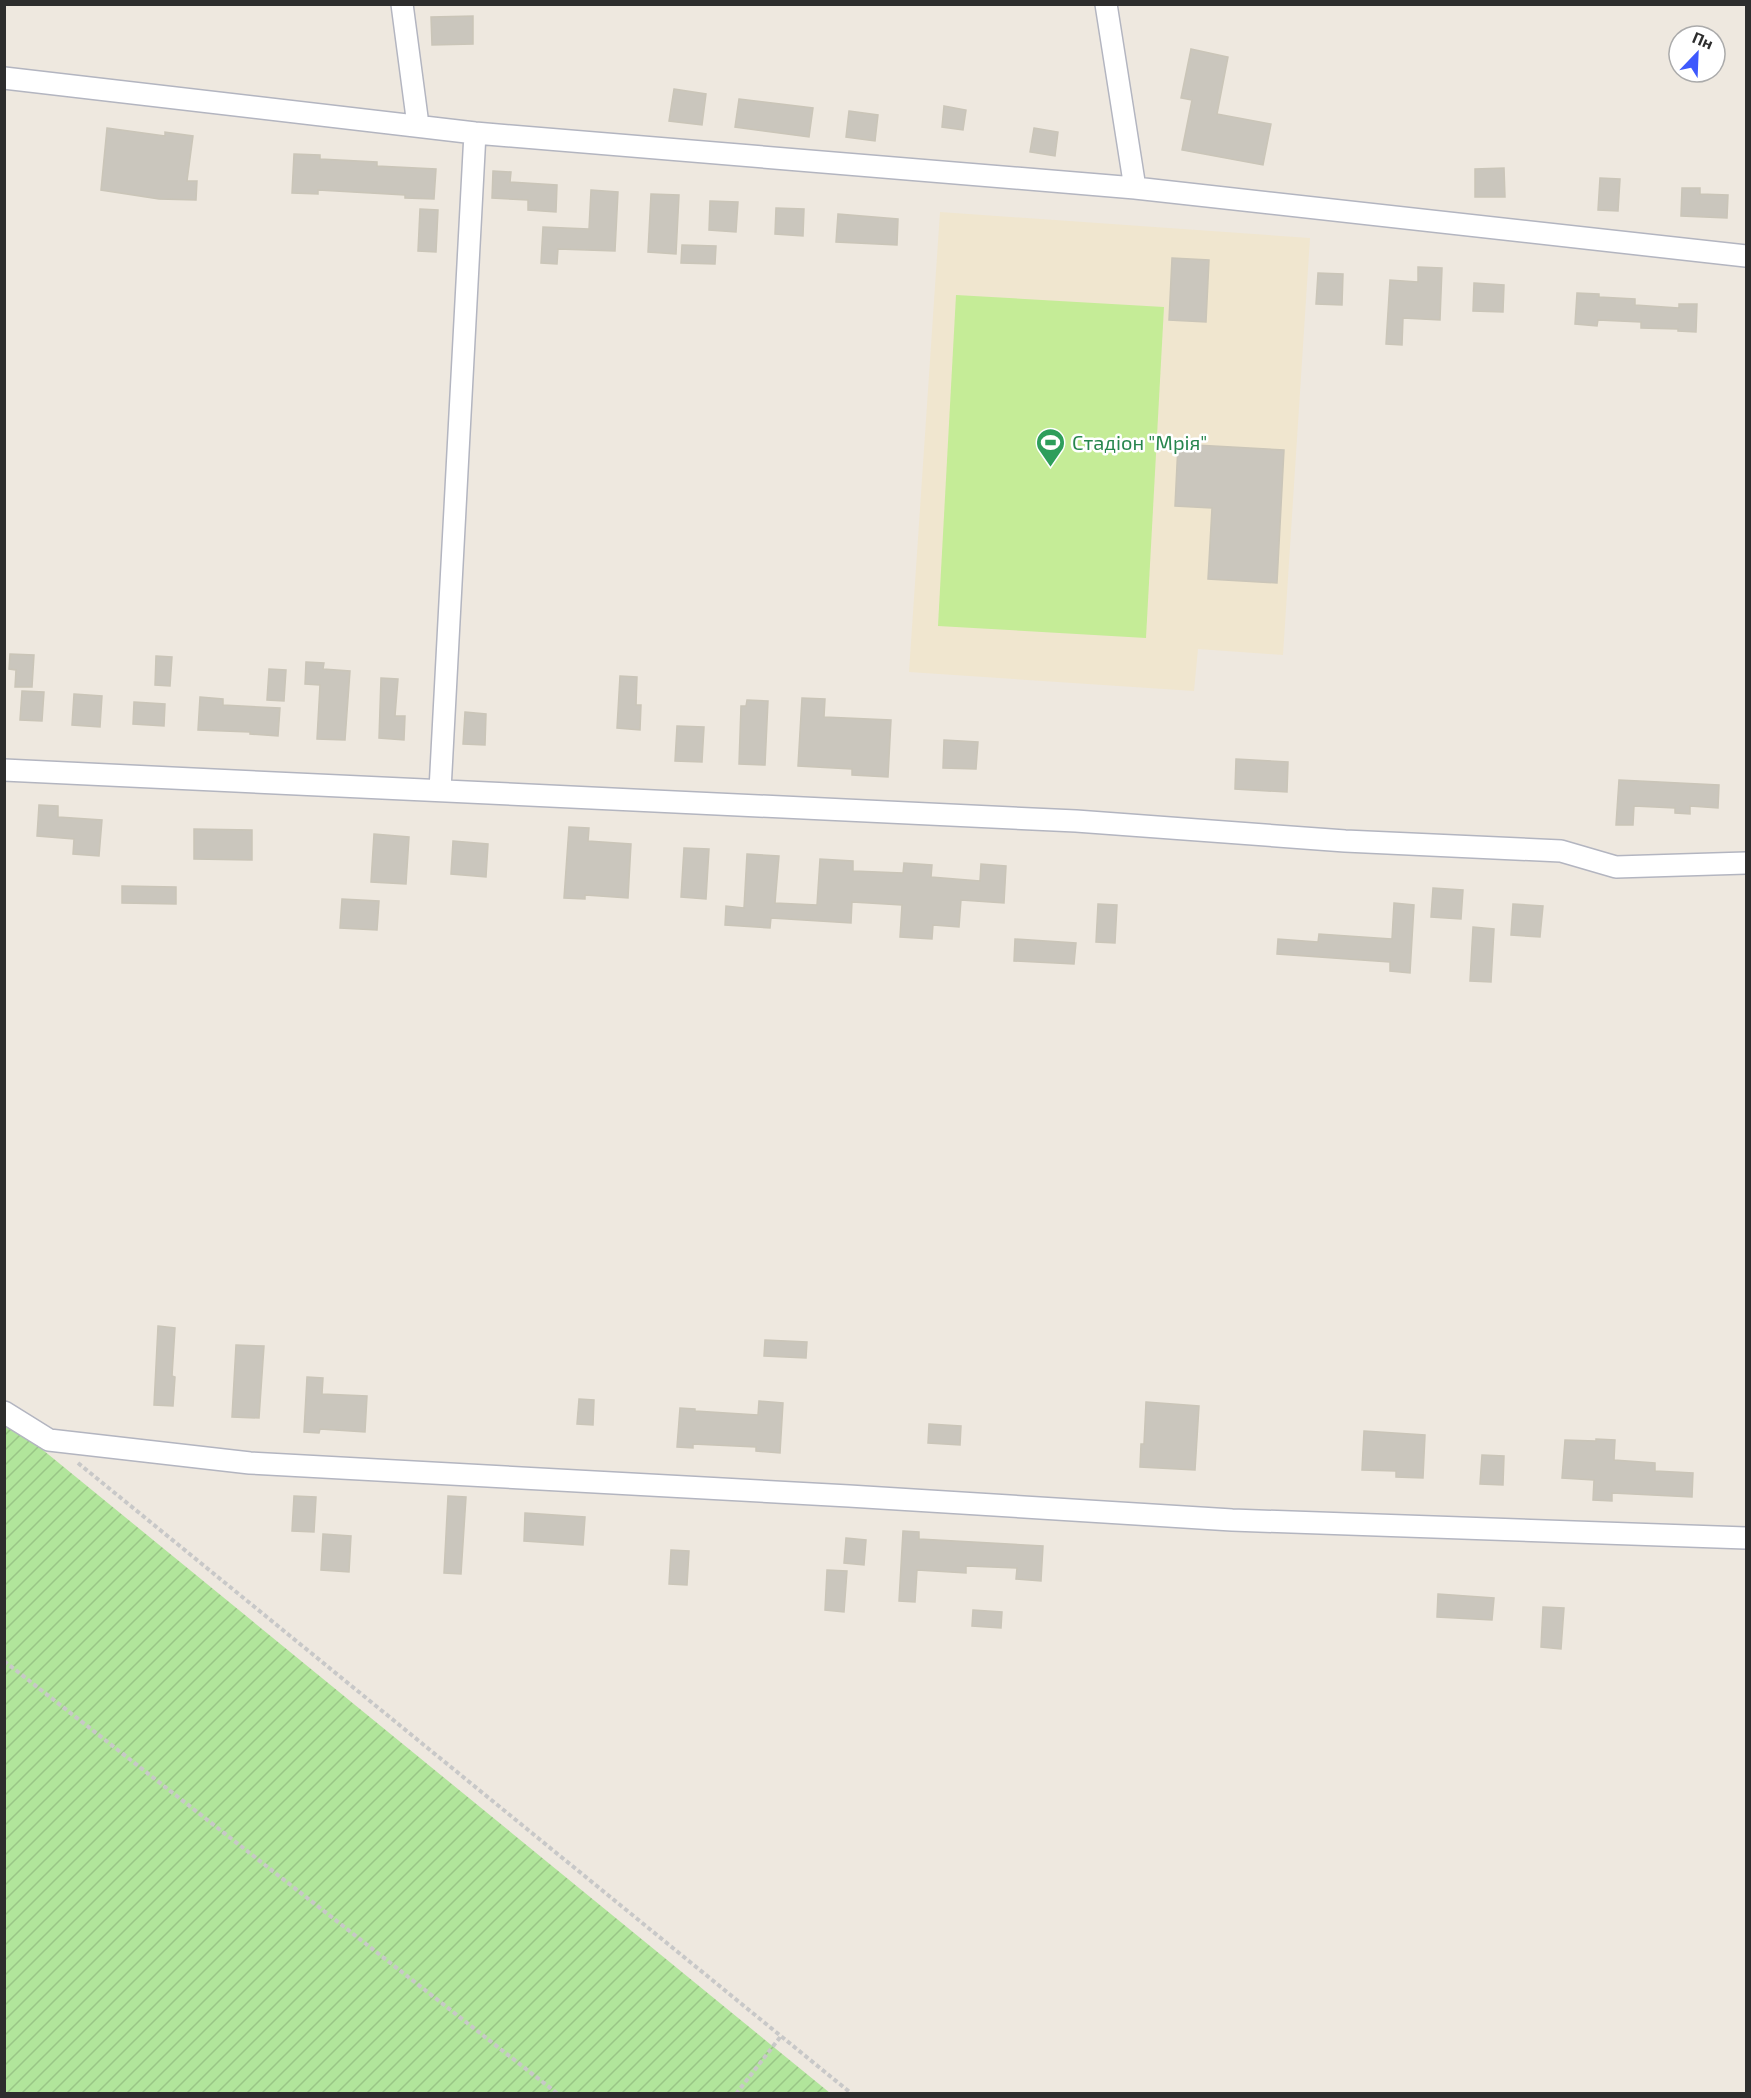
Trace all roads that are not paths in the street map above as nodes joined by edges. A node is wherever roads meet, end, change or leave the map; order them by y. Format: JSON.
{"nodes":[{"id":1,"x":402,"y":4,"type":"edge"},
{"id":2,"x":1106,"y":4,"type":"edge"},
{"id":3,"x":4,"y":78,"type":"edge"},
{"id":4,"x":418,"y":125,"type":"junction"},
{"id":5,"x":475,"y":133,"type":"junction"},
{"id":6,"x":1135,"y":188,"type":"junction"},
{"id":7,"x":1746,"y":256,"type":"edge"},
{"id":8,"x":4,"y":770,"type":"edge"},
{"id":9,"x":440,"y":790,"type":"junction"},
{"id":10,"x":1746,"y":863,"type":"edge"},
{"id":11,"x":4,"y":1412,"type":"edge"},
{"id":12,"x":1746,"y":1538,"type":"edge"}],
"edges":[{"from":1,"to":4,"type":"street"},
{"from":2,"to":6,"type":"street"},
{"from":3,"to":4,"type":"street"},
{"from":4,"to":5,"type":"street"},
{"from":5,"to":6,"type":"street"},
{"from":5,"to":9,"type":"street"},
{"from":6,"to":7,"type":"street"},
{"from":8,"to":9,"type":"street"},
{"from":9,"to":10,"type":"street"},
{"from":11,"to":12,"type":"street"}]}
